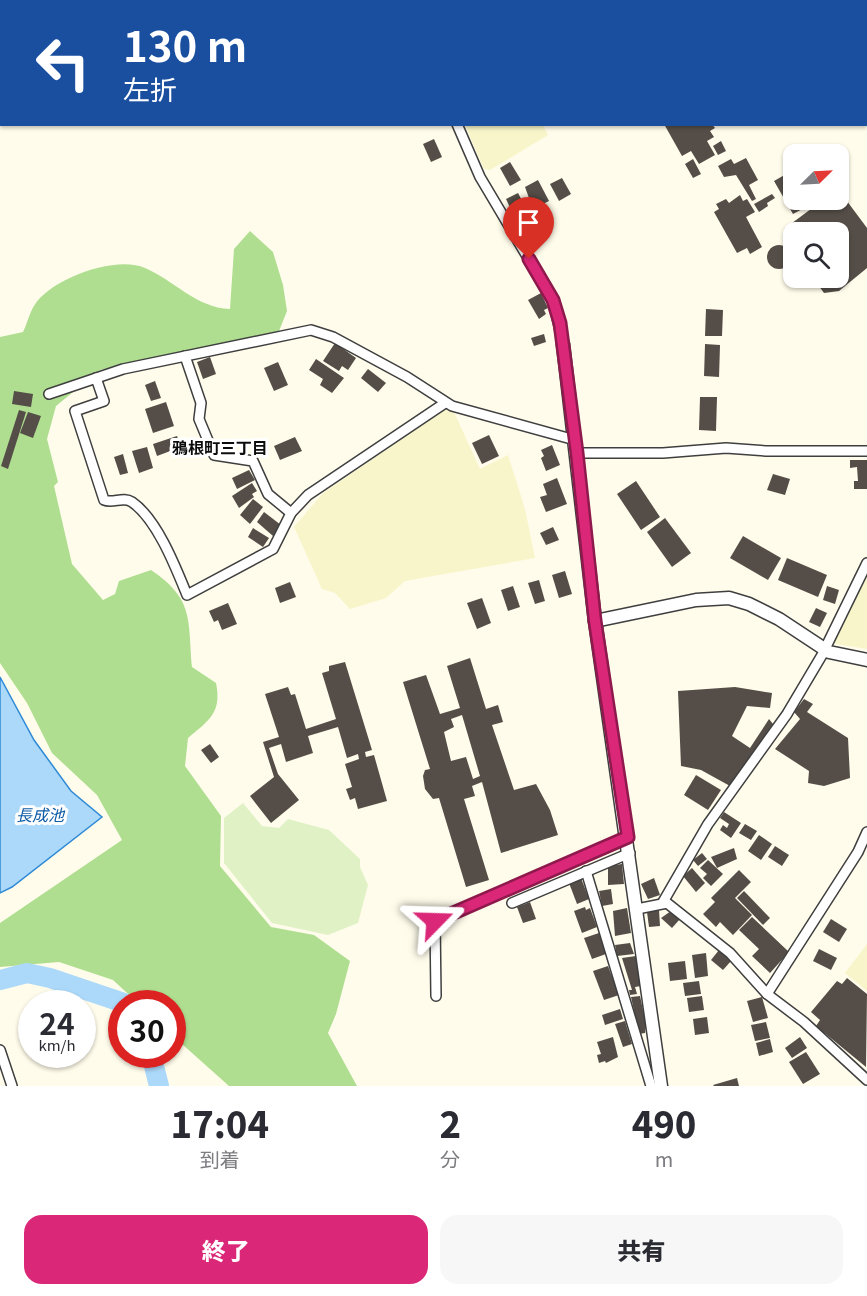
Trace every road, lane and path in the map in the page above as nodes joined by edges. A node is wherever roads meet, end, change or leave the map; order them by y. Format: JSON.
{"nodes":[{"id":1,"x":458,"y":126,"type":"edge"},
{"id":2,"x":563,"y":344,"type":"joint"},
{"id":3,"x":185,"y":356,"type":"junction"},
{"id":4,"x":96,"y":378,"type":"junction"},
{"id":5,"x":49,"y":394,"type":"dead end"},
{"id":6,"x":445,"y":403,"type":"junction"},
{"id":7,"x":575,"y":440,"type":"junction"},
{"id":8,"x":867,"y":450,"type":"edge"},
{"id":9,"x":577,"y":453,"type":"junction"},
{"id":10,"x":291,"y":513,"type":"junction"},
{"id":11,"x":867,"y":563,"type":"edge"},
{"id":12,"x":595,"y":621,"type":"junction"},
{"id":13,"x":825,"y":649,"type":"junction"},
{"id":14,"x":867,"y":660,"type":"edge"},
{"id":15,"x":867,"y":832,"type":"edge"},
{"id":16,"x":628,"y":837,"type":"junction"},
{"id":17,"x":630,"y":853,"type":"junction"},
{"id":18,"x":586,"y":871,"type":"junction"},
{"id":19,"x":663,"y":902,"type":"junction"},
{"id":20,"x":512,"y":903,"type":"dead end"},
{"id":21,"x":637,"y":909,"type":"junction"},
{"id":22,"x":767,"y":994,"type":"junction"},
{"id":23,"x":436,"y":996,"type":"dead end"},
{"id":24,"x":0,"y":1050,"type":"edge"},
{"id":25,"x":867,"y":1080,"type":"edge"},
{"id":26,"x":12,"y":1086,"type":"edge"},
{"id":27,"x":651,"y":1086,"type":"edge"},
{"id":28,"x":661,"y":1086,"type":"edge"}],
"edges":[{"from":1,"to":2,"type":"street"},
{"from":2,"to":7,"type":"street"},
{"from":3,"to":4,"type":"street"},
{"from":3,"to":6,"type":"street"},
{"from":3,"to":10,"type":"street"},
{"from":4,"to":5,"type":"street"},
{"from":4,"to":10,"type":"street"},
{"from":6,"to":7,"type":"street"},
{"from":6,"to":10,"type":"street"},
{"from":7,"to":9,"type":"street"},
{"from":8,"to":9,"type":"street"},
{"from":9,"to":12,"type":"street"},
{"from":11,"to":13,"type":"street"},
{"from":12,"to":13,"type":"street"},
{"from":12,"to":16,"type":"street"},
{"from":13,"to":14,"type":"street"},
{"from":13,"to":19,"type":"street"},
{"from":15,"to":22,"type":"street"},
{"from":16,"to":17,"type":"street"},
{"from":16,"to":23,"type":"street"},
{"from":17,"to":18,"type":"street"},
{"from":17,"to":21,"type":"street"},
{"from":18,"to":20,"type":"street"},
{"from":18,"to":27,"type":"street"},
{"from":19,"to":21,"type":"street"},
{"from":19,"to":22,"type":"street"},
{"from":21,"to":28,"type":"street"},
{"from":22,"to":25,"type":"street"},
{"from":24,"to":26,"type":"street"}]}
